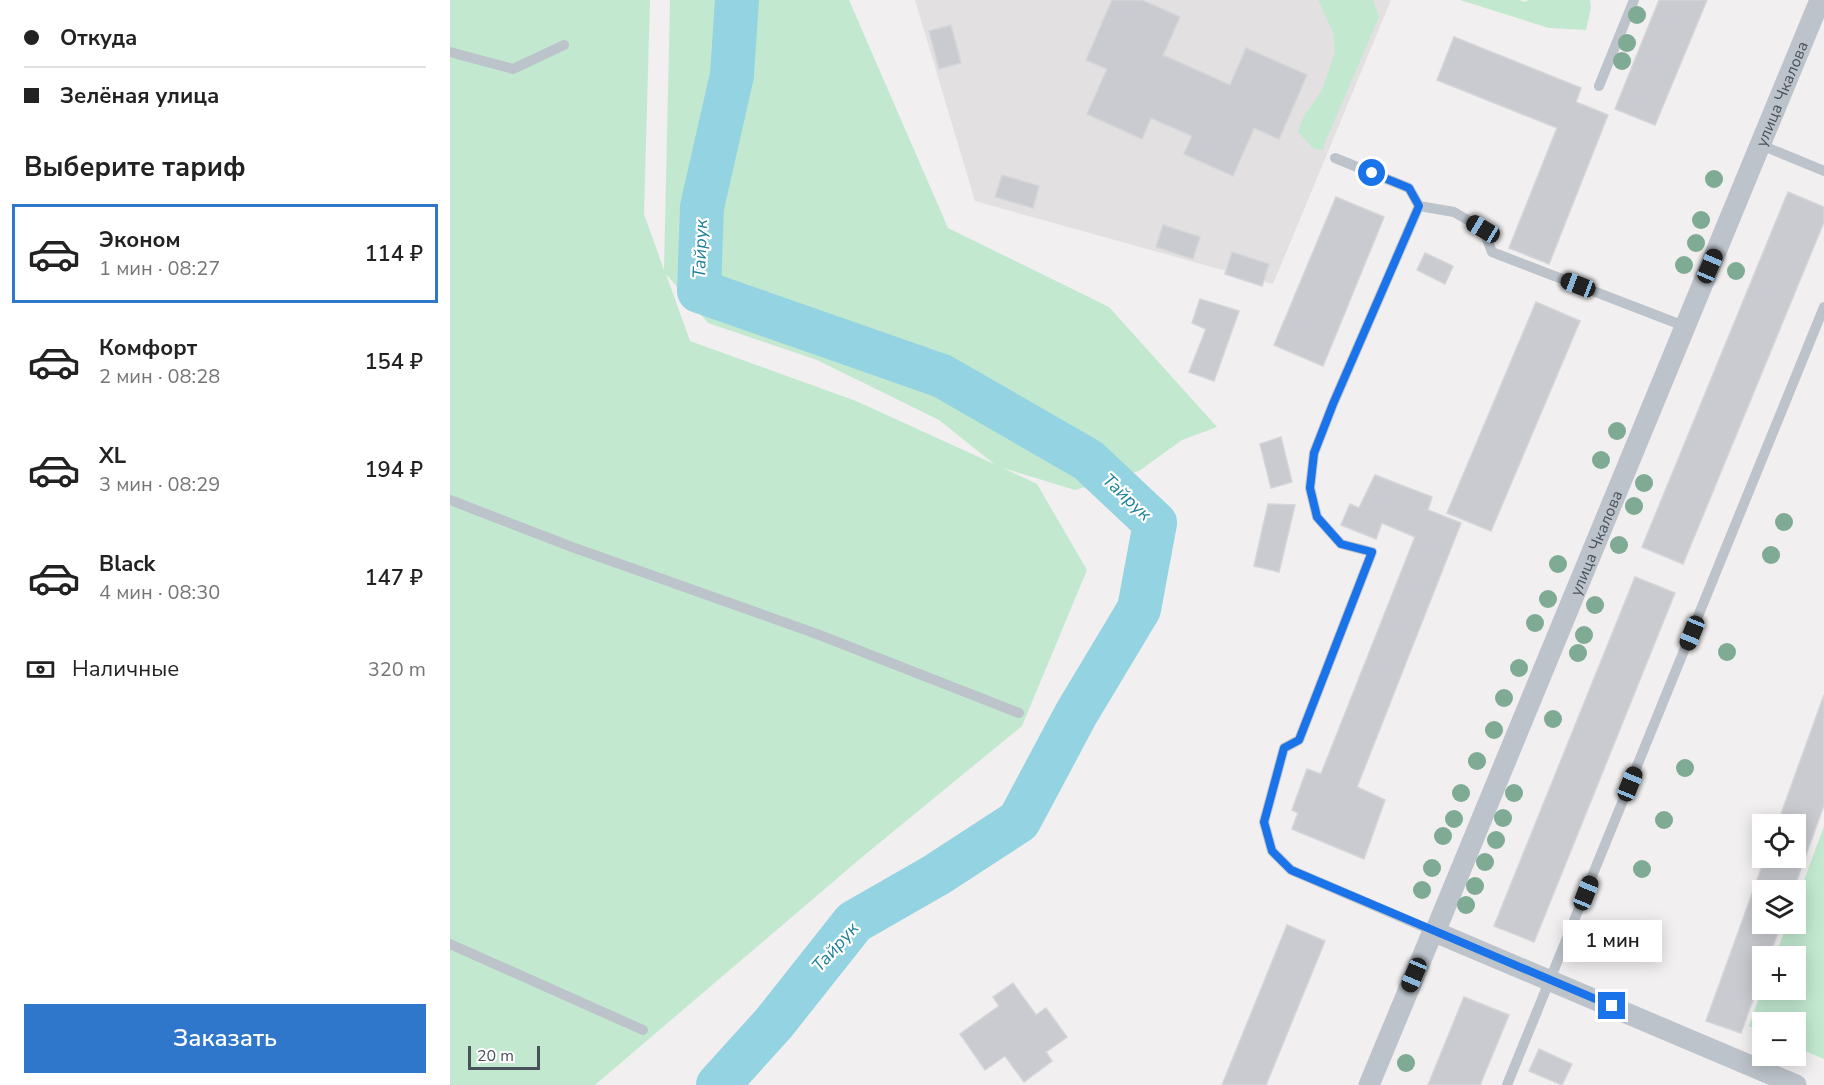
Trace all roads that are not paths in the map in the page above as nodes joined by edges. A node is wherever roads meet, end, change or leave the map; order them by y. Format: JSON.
{"nodes":[{"id":1,"x":1634,"y":0,"type":"edge"},
{"id":2,"x":1820,"y":0,"type":"edge"},
{"id":3,"x":564,"y":45,"type":"dead end"},
{"id":4,"x":450,"y":52,"type":"edge"},
{"id":5,"x":1599,"y":86,"type":"dead end"},
{"id":6,"x":1761,"y":145,"type":"junction"},
{"id":7,"x":1335,"y":158,"type":"dead end"},
{"id":8,"x":1824,"y":171,"type":"edge"},
{"id":9,"x":1419,"y":206,"type":"junction"},
{"id":10,"x":1824,"y":307,"type":"edge"},
{"id":11,"x":1684,"y":326,"type":"junction"},
{"id":12,"x":450,"y":500,"type":"edge"},
{"id":13,"x":1019,"y":713,"type":"dead end"},
{"id":14,"x":1434,"y":931,"type":"junction"},
{"id":15,"x":450,"y":944,"type":"edge"},
{"id":16,"x":1551,"y":980,"type":"junction"},
{"id":17,"x":643,"y":1030,"type":"dead end"},
{"id":18,"x":1369,"y":1085,"type":"edge"},
{"id":19,"x":1507,"y":1085,"type":"edge"},
{"id":20,"x":1796,"y":1085,"type":"edge"}],
"edges":[{"from":1,"to":5,"type":"lane"},
{"from":2,"to":6,"type":"street","name":"улица Чкалова"},
{"from":3,"to":4,"type":"lane"},
{"from":6,"to":8,"type":"lane"},
{"from":6,"to":11,"type":"street","name":"улица Чкалова"},
{"from":7,"to":9,"type":"lane"},
{"from":9,"to":11,"type":"lane"},
{"from":9,"to":14,"type":"lane"},
{"from":10,"to":16,"type":"lane"},
{"from":11,"to":14,"type":"street","name":"улица Чкалова"},
{"from":12,"to":13,"type":"lane"},
{"from":14,"to":16,"type":"street"},
{"from":14,"to":18,"type":"street","name":"улица Чкалова"},
{"from":15,"to":17,"type":"lane"},
{"from":16,"to":19,"type":"lane"},
{"from":16,"to":20,"type":"street"}]}
